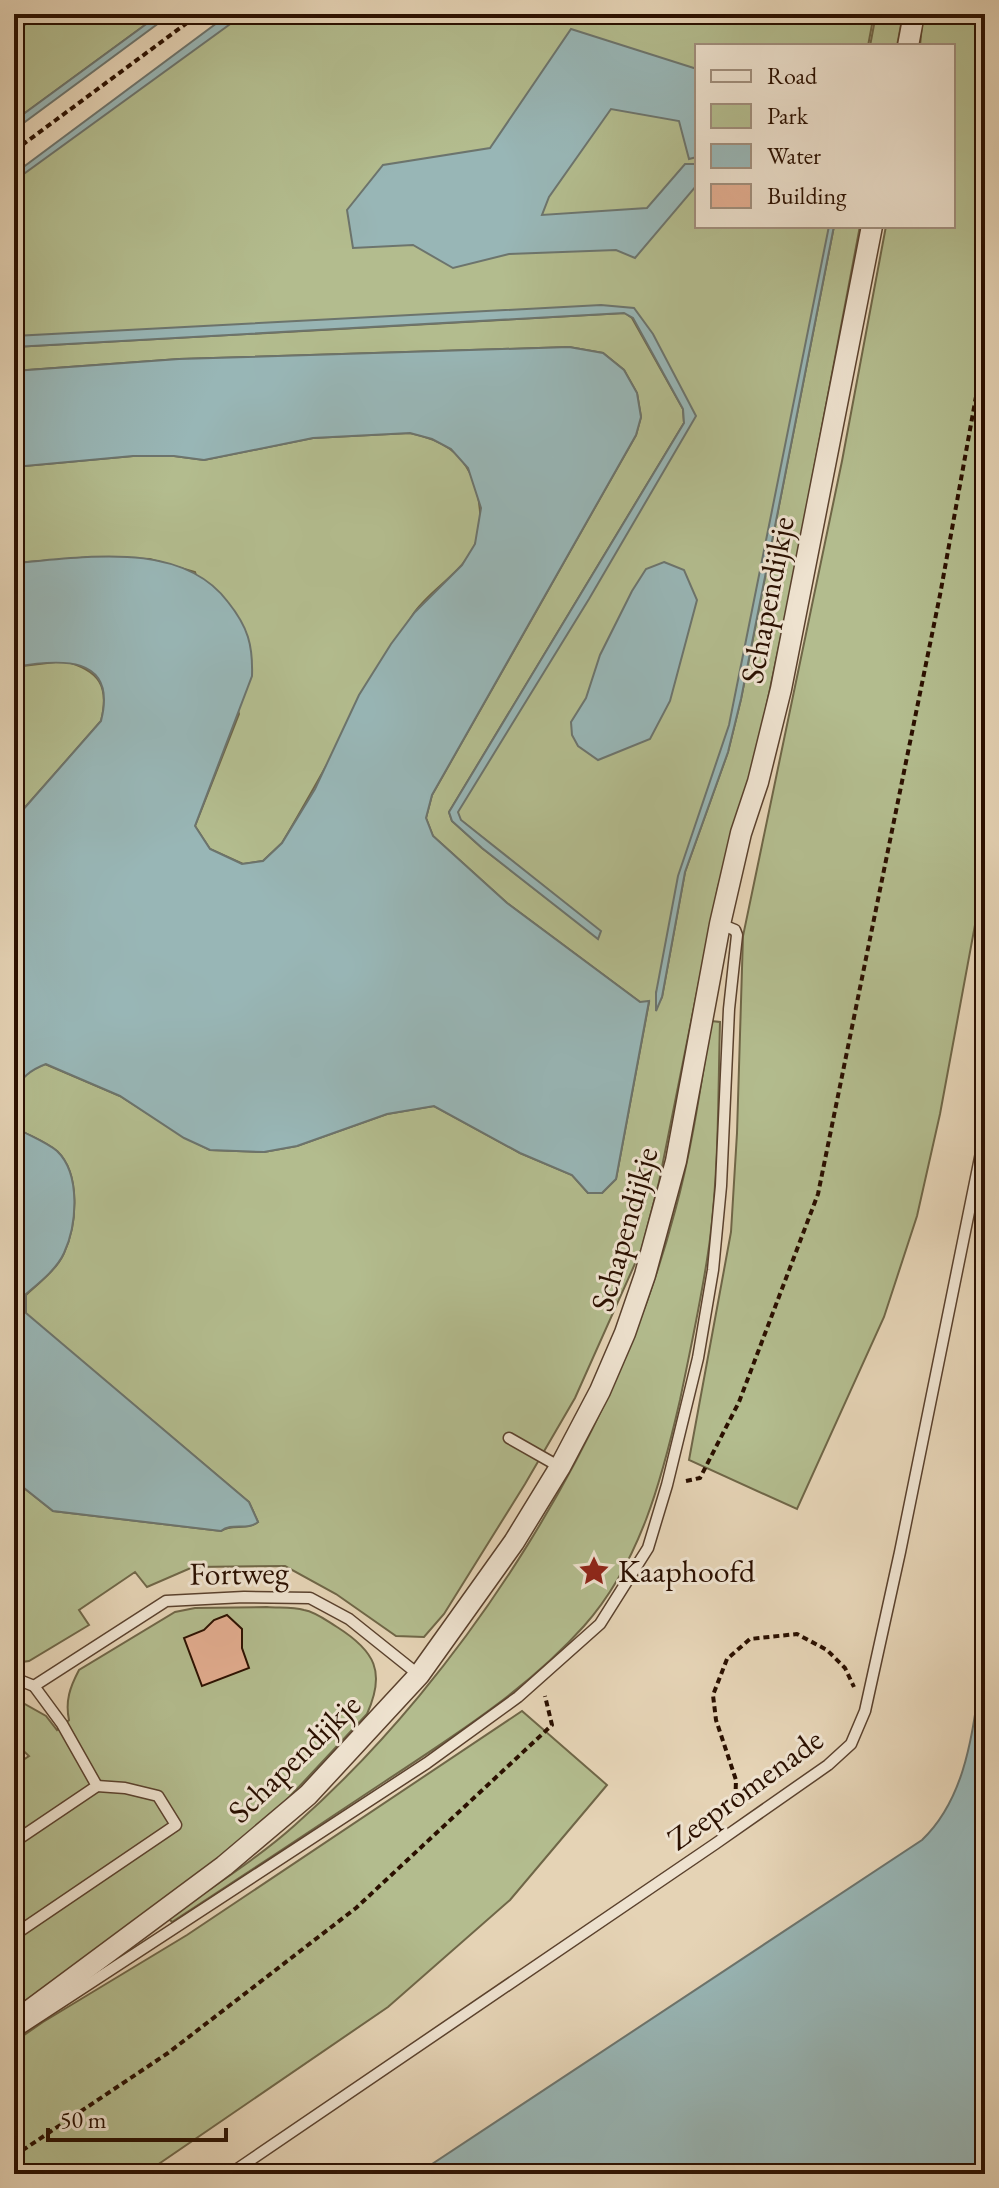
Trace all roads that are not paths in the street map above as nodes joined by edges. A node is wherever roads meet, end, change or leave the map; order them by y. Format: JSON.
{"nodes":[{"id":1,"x":914,"y":14,"type":"edge"},
{"id":2,"x":908,"y":44,"type":"edge"},
{"id":3,"x":872,"y":228,"type":"edge"},
{"id":4,"x":720,"y":924,"type":"junction"},
{"id":5,"x":985,"y":1133,"type":"edge"},
{"id":6,"x":509,"y":1438,"type":"dead end"},
{"id":7,"x":560,"y":1467,"type":"junction"},
{"id":8,"x":419,"y":1675,"type":"junction"},
{"id":9,"x":14,"y":1678,"type":"edge"},
{"id":10,"x":34,"y":1686,"type":"junction"},
{"id":11,"x":97,"y":1786,"type":"junction"},
{"id":12,"x":14,"y":1842,"type":"edge"},
{"id":13,"x":14,"y":1935,"type":"edge"},
{"id":14,"x":14,"y":2022,"type":"edge"},
{"id":15,"x":14,"y":2033,"type":"edge"},
{"id":16,"x":230,"y":2174,"type":"edge"}],
"edges":[{"from":1,"to":2,"type":"street"},
{"from":3,"to":4,"type":"street","name":"Schapendijkje"},
{"from":4,"to":7,"type":"street","name":"Schapendijkje"},
{"from":4,"to":15,"type":"lane"},
{"from":5,"to":16,"type":"lane","name":"Zeepromenade"},
{"from":6,"to":7,"type":"lane"},
{"from":7,"to":8,"type":"street","name":"Schapendijkje"},
{"from":8,"to":10,"type":"lane","name":"Fortweg"},
{"from":8,"to":14,"type":"street","name":"Schapendijkje"},
{"from":9,"to":10,"type":"lane"},
{"from":10,"to":11,"type":"lane"},
{"from":11,"to":12,"type":"lane"},
{"from":11,"to":13,"type":"lane"}]}
